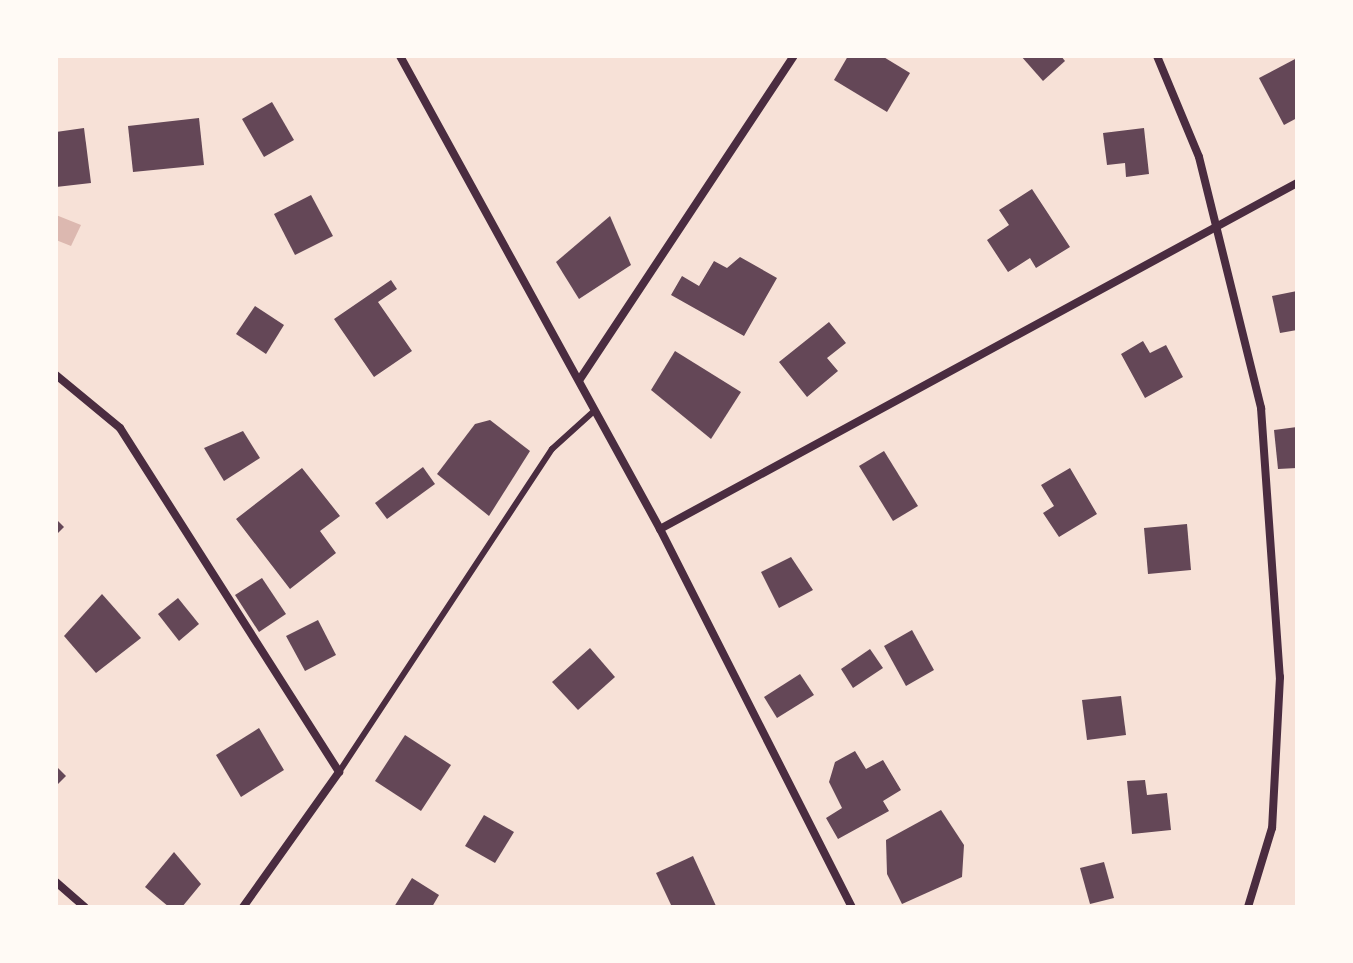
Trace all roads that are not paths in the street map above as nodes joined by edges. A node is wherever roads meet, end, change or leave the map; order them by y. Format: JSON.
{"nodes":[{"id":1,"x":400,"y":56,"type":"edge"},
{"id":2,"x":794,"y":56,"type":"edge"},
{"id":3,"x":1157,"y":56,"type":"edge"},
{"id":4,"x":1297,"y":183,"type":"edge"},
{"id":5,"x":1214,"y":223,"type":"junction"},
{"id":6,"x":56,"y":375,"type":"edge"},
{"id":7,"x":580,"y":379,"type":"junction"},
{"id":8,"x":594,"y":411,"type":"junction"},
{"id":9,"x":660,"y":529,"type":"junction"},
{"id":10,"x":339,"y":772,"type":"junction"},
{"id":11,"x":56,"y":882,"type":"edge"},
{"id":12,"x":85,"y":907,"type":"edge"},
{"id":13,"x":243,"y":907,"type":"edge"},
{"id":14,"x":852,"y":907,"type":"edge"},
{"id":15,"x":1248,"y":907,"type":"edge"}],
"edges":[{"from":1,"to":7,"type":"street"},
{"from":2,"to":7,"type":"street"},
{"from":3,"to":5,"type":"street"},
{"from":4,"to":5,"type":"street"},
{"from":5,"to":9,"type":"street"},
{"from":5,"to":15,"type":"street"},
{"from":6,"to":10,"type":"street"},
{"from":7,"to":8,"type":"street"},
{"from":8,"to":9,"type":"street"},
{"from":8,"to":10,"type":"lane"},
{"from":9,"to":14,"type":"street"},
{"from":10,"to":13,"type":"street"},
{"from":11,"to":12,"type":"street"}]}
